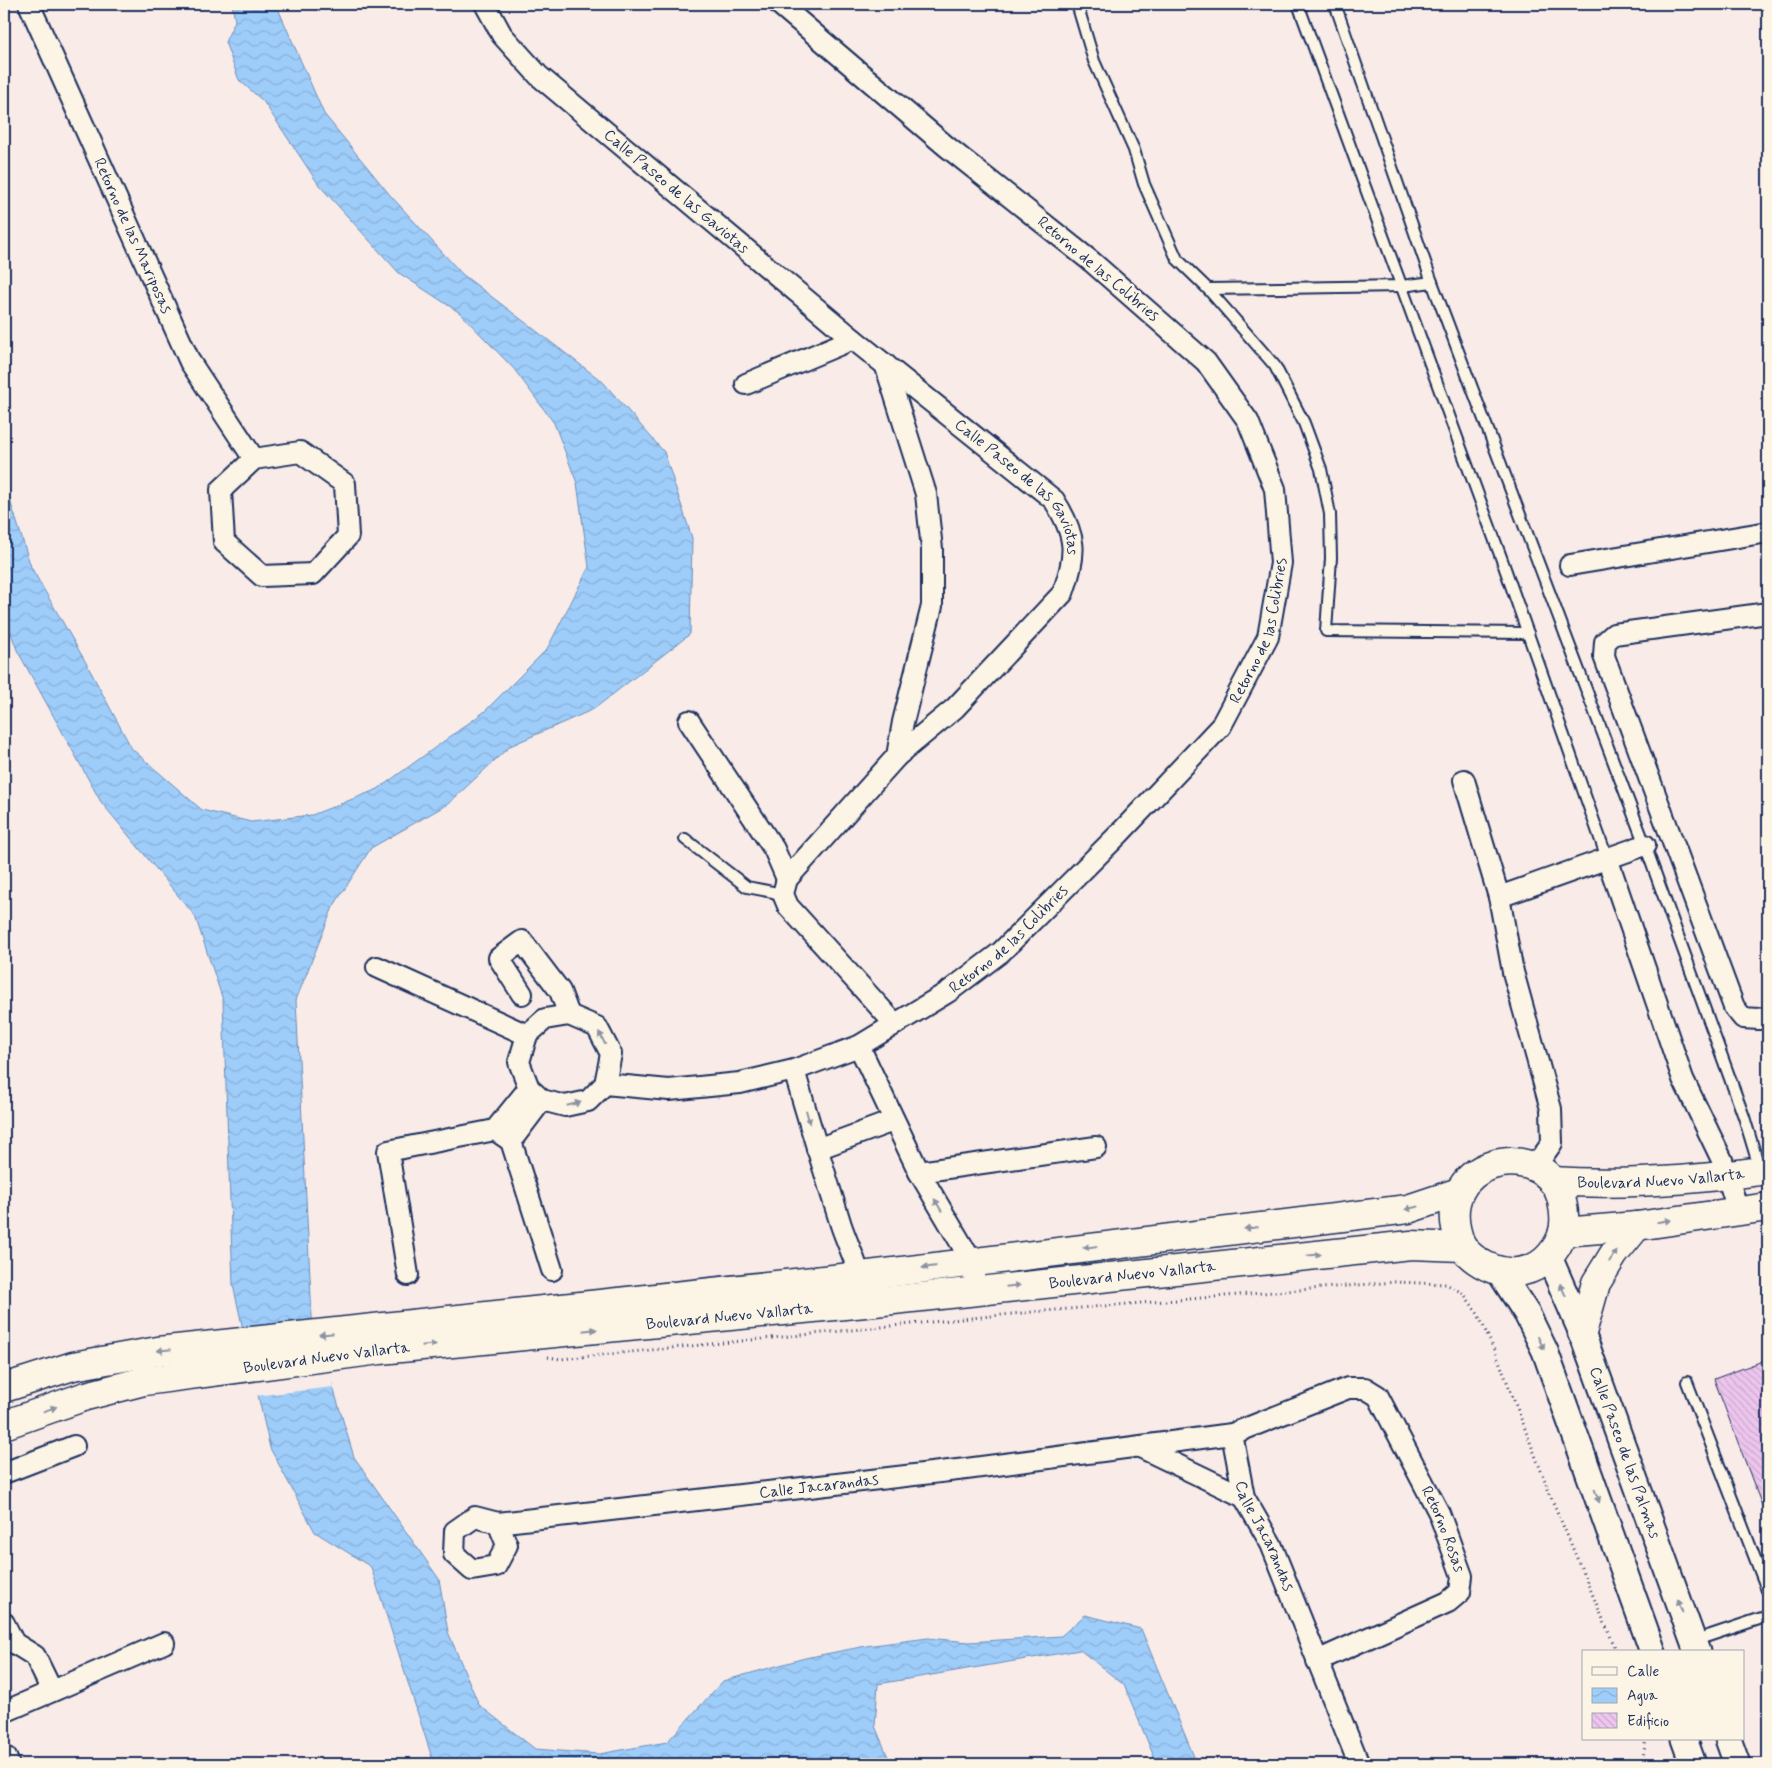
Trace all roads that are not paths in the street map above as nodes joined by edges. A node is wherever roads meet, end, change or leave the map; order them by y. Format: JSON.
{"nodes":[{"id":1,"x":29,"y":4,"type":"edge"},
{"id":2,"x":485,"y":4,"type":"edge"},
{"id":3,"x":779,"y":4,"type":"edge"},
{"id":4,"x":1077,"y":4,"type":"edge"},
{"id":5,"x":1298,"y":4,"type":"edge"},
{"id":6,"x":1336,"y":4,"type":"edge"},
{"id":7,"x":1432,"y":282,"type":"junction"},
{"id":8,"x":1402,"y":286,"type":"junction"},
{"id":9,"x":1208,"y":289,"type":"junction"},
{"id":10,"x":854,"y":338,"type":"junction"},
{"id":11,"x":885,"y":364,"type":"junction"},
{"id":12,"x":746,"y":384,"type":"dead end"},
{"id":13,"x":254,"y":459,"type":"junction"},
{"id":14,"x":1768,"y":532,"type":"edge"},
{"id":15,"x":1570,"y":565,"type":"dead end"},
{"id":16,"x":1768,"y":613,"type":"edge"},
{"id":17,"x":1528,"y":633,"type":"junction"},
{"id":18,"x":689,"y":721,"type":"dead end"},
{"id":19,"x":897,"y":756,"type":"junction"},
{"id":20,"x":1464,"y":780,"type":"dead end"},
{"id":21,"x":685,"y":839,"type":"dead end"},
{"id":22,"x":1645,"y":845,"type":"junction"},
{"id":23,"x":1606,"y":858,"type":"junction"},
{"id":24,"x":785,"y":886,"type":"junction"},
{"id":25,"x":1498,"y":897,"type":"junction"},
{"id":26,"x":377,"y":967,"type":"dead end"},
{"id":27,"x":522,"y":994,"type":"dead end"},
{"id":28,"x":569,"y":1015,"type":"junction"},
{"id":29,"x":1768,"y":1017,"type":"edge"},
{"id":30,"x":895,"y":1024,"type":"junction"},
{"id":31,"x":527,"y":1036,"type":"junction"},
{"id":32,"x":859,"y":1046,"type":"junction"},
{"id":33,"x":794,"y":1070,"type":"junction"},
{"id":34,"x":605,"y":1084,"type":"junction"},
{"id":35,"x":535,"y":1094,"type":"junction"},
{"id":36,"x":893,"y":1121,"type":"junction"},
{"id":37,"x":503,"y":1136,"type":"junction"},
{"id":38,"x":1096,"y":1147,"type":"dead end"},
{"id":39,"x":817,"y":1149,"type":"junction"},
{"id":40,"x":1764,"y":1171,"type":"edge"},
{"id":41,"x":919,"y":1172,"type":"junction"},
{"id":42,"x":1543,"y":1174,"type":"junction"},
{"id":43,"x":1727,"y":1175,"type":"junction"},
{"id":44,"x":1459,"y":1192,"type":"junction"},
{"id":45,"x":1768,"y":1207,"type":"edge"},
{"id":46,"x":1738,"y":1210,"type":"junction"},
{"id":47,"x":1637,"y":1226,"type":"junction"},
{"id":48,"x":1563,"y":1232,"type":"junction"},
{"id":49,"x":1462,"y":1247,"type":"junction"},
{"id":50,"x":1548,"y":1257,"type":"junction"},
{"id":51,"x":972,"y":1262,"type":"junction"},
{"id":52,"x":552,"y":1270,"type":"dead end"},
{"id":53,"x":1498,"y":1271,"type":"junction"},
{"id":54,"x":408,"y":1275,"type":"dead end"},
{"id":55,"x":861,"y":1276,"type":"junction"},
{"id":56,"x":976,"y":1290,"type":"junction"},
{"id":57,"x":865,"y":1303,"type":"junction"},
{"id":58,"x":1582,"y":1333,"type":"junction"},
{"id":59,"x":377,"y":1340,"type":"junction"},
{"id":60,"x":213,"y":1359,"type":"junction"},
{"id":61,"x":1688,"y":1382,"type":"dead end"},
{"id":62,"x":4,"y":1388,"type":"edge"},
{"id":63,"x":4,"y":1425,"type":"edge"},
{"id":64,"x":1232,"y":1434,"type":"junction"},
{"id":65,"x":74,"y":1446,"type":"dead end"},
{"id":66,"x":1140,"y":1447,"type":"junction"},
{"id":67,"x":4,"y":1473,"type":"edge"},
{"id":68,"x":1244,"y":1497,"type":"junction"},
{"id":69,"x":498,"y":1523,"type":"dead end"},
{"id":70,"x":1768,"y":1592,"type":"edge"},
{"id":71,"x":1768,"y":1616,"type":"edge"},
{"id":72,"x":4,"y":1622,"type":"edge"},
{"id":73,"x":164,"y":1642,"type":"dead end"},
{"id":74,"x":1695,"y":1646,"type":"edge"},
{"id":75,"x":1652,"y":1650,"type":"edge"},
{"id":76,"x":1317,"y":1660,"type":"junction"},
{"id":77,"x":52,"y":1691,"type":"junction"},
{"id":78,"x":4,"y":1712,"type":"edge"},
{"id":79,"x":1684,"y":1740,"type":"edge"},
{"id":80,"x":1728,"y":1740,"type":"edge"},
{"id":81,"x":4,"y":1758,"type":"edge"},
{"id":82,"x":6,"y":1764,"type":"edge"},
{"id":83,"x":1359,"y":1764,"type":"edge"},
{"id":84,"x":1693,"y":1764,"type":"edge"},
{"id":85,"x":1737,"y":1764,"type":"edge"}],
"edges":[{"from":1,"to":13,"type":"street","name":"Retorno de las Mariposas"},
{"from":2,"to":10,"type":"street","name":"Calle Paseo de las Gaviotas"},
{"from":3,"to":30,"type":"street","name":"Retorno de las Colibries"},
{"from":4,"to":9,"type":"lane"},
{"from":5,"to":8,"type":"lane"},
{"from":6,"to":7,"type":"lane"},
{"from":7,"to":8,"type":"lane"},
{"from":7,"to":22,"type":"lane"},
{"from":8,"to":9,"type":"lane"},
{"from":8,"to":17,"type":"lane"},
{"from":9,"to":17,"type":"lane"},
{"from":10,"to":11,"type":"street","name":"Calle Paseo de las Gaviotas"},
{"from":10,"to":12,"type":"street"},
{"from":11,"to":19,"type":"street"},
{"from":11,"to":19,"type":"street","name":"Calle Paseo de las Gaviotas"},
{"from":13,"to":13,"type":"street"},
{"from":14,"to":15,"type":"street"},
{"from":16,"to":29,"type":"street"},
{"from":17,"to":23,"type":"lane"},
{"from":18,"to":24,"type":"street"},
{"from":19,"to":24,"type":"street","name":"Calle Paseo de las Gaviotas"},
{"from":20,"to":25,"type":"street"},
{"from":21,"to":24,"type":"lane"},
{"from":22,"to":23,"type":"street"},
{"from":22,"to":40,"type":"lane"},
{"from":23,"to":25,"type":"street"},
{"from":23,"to":43,"type":"street"},
{"from":24,"to":30,"type":"street"},
{"from":25,"to":42,"type":"street"},
{"from":26,"to":31,"type":"street"},
{"from":27,"to":28,"type":"street"},
{"from":28,"to":31,"type":"street"},
{"from":34,"to":28,"type":"street","one_way":true},
{"from":30,"to":32,"type":"street","name":"Retorno de las Colibries"},
{"from":31,"to":35,"type":"street"},
{"from":32,"to":33,"type":"street","name":"Retorno de las Colibries"},
{"from":32,"to":36,"type":"street"},
{"from":33,"to":34,"type":"street","name":"Retorno de las Colibries"},
{"from":33,"to":39,"type":"street","one_way":true},
{"from":35,"to":34,"type":"street","one_way":true},
{"from":35,"to":37,"type":"street"},
{"from":36,"to":39,"type":"street"},
{"from":36,"to":41,"type":"street"},
{"from":37,"to":52,"type":"street"},
{"from":37,"to":54,"type":"street"},
{"from":38,"to":41,"type":"street"},
{"from":39,"to":55,"type":"street"},
{"from":40,"to":43,"type":"main road","name":"Boulevard Nuevo Vallarta"},
{"from":51,"to":41,"type":"street","one_way":true},
{"from":42,"to":43,"type":"main road","name":"Boulevard Nuevo Vallarta"},
{"from":42,"to":44,"type":"main road","name":"Boulevard Nuevo Vallarta"},
{"from":42,"to":48,"type":"main road","name":"Boulevard Nuevo Vallarta"},
{"from":43,"to":46,"type":"street"},
{"from":44,"to":49,"type":"main road","name":"Boulevard Nuevo Vallarta"},
{"from":44,"to":51,"type":"main road","name":"Boulevard Nuevo Vallarta","one_way":true},
{"from":45,"to":46,"type":"main road"},
{"from":47,"to":46,"type":"main road","one_way":true},
{"from":47,"to":48,"type":"main road"},
{"from":58,"to":47,"type":"main road","one_way":true},
{"from":48,"to":50,"type":"main road","name":"Boulevard Nuevo Vallarta"},
{"from":49,"to":53,"type":"main road","name":"Boulevard Nuevo Vallarta"},
{"from":56,"to":49,"type":"main road","name":"Boulevard Nuevo Vallarta","one_way":true},
{"from":50,"to":53,"type":"main road","name":"Boulevard Nuevo Vallarta"},
{"from":58,"to":50,"type":"street","name":"Calle Paseo de las Palmas","one_way":true},
{"from":51,"to":55,"type":"main road","name":"Boulevard Nuevo Vallarta","one_way":true},
{"from":51,"to":56,"type":"street"},
{"from":53,"to":75,"type":"street","one_way":true},
{"from":55,"to":57,"type":"street"},
{"from":55,"to":59,"type":"main road","name":"Boulevard Nuevo Vallarta"},
{"from":56,"to":57,"type":"main road","name":"Boulevard Nuevo Vallarta"},
{"from":59,"to":57,"type":"main road","name":"Boulevard Nuevo Vallarta","one_way":true},
{"from":74,"to":58,"type":"street","name":"Calle Paseo de las Palmas","one_way":true},
{"from":59,"to":60,"type":"main road","name":"Boulevard Nuevo Vallarta"},
{"from":60,"to":62,"type":"main road","name":"Boulevard Nuevo Vallarta","one_way":true},
{"from":63,"to":60,"type":"main road","name":"Boulevard Nuevo Vallarta","one_way":true},
{"from":61,"to":70,"type":"lane"},
{"from":64,"to":66,"type":"street","name":"Calle Jacarandas"},
{"from":64,"to":68,"type":"street","name":"Calle Jacarandas"},
{"from":64,"to":76,"type":"street","name":"Retorno Rosas"},
{"from":65,"to":67,"type":"street"},
{"from":66,"to":68,"type":"street"},
{"from":66,"to":69,"type":"street","name":"Calle Jacarandas"},
{"from":68,"to":76,"type":"street","name":"Calle Jacarandas"},
{"from":71,"to":74,"type":"lane"},
{"from":72,"to":77,"type":"street"},
{"from":73,"to":77,"type":"street"},
{"from":76,"to":83,"type":"street","name":"Calle Jacarandas"},
{"from":77,"to":78,"type":"street"},
{"from":79,"to":84,"type":"street"},
{"from":80,"to":85,"type":"street"},
{"from":81,"to":82,"type":"street"}]}
